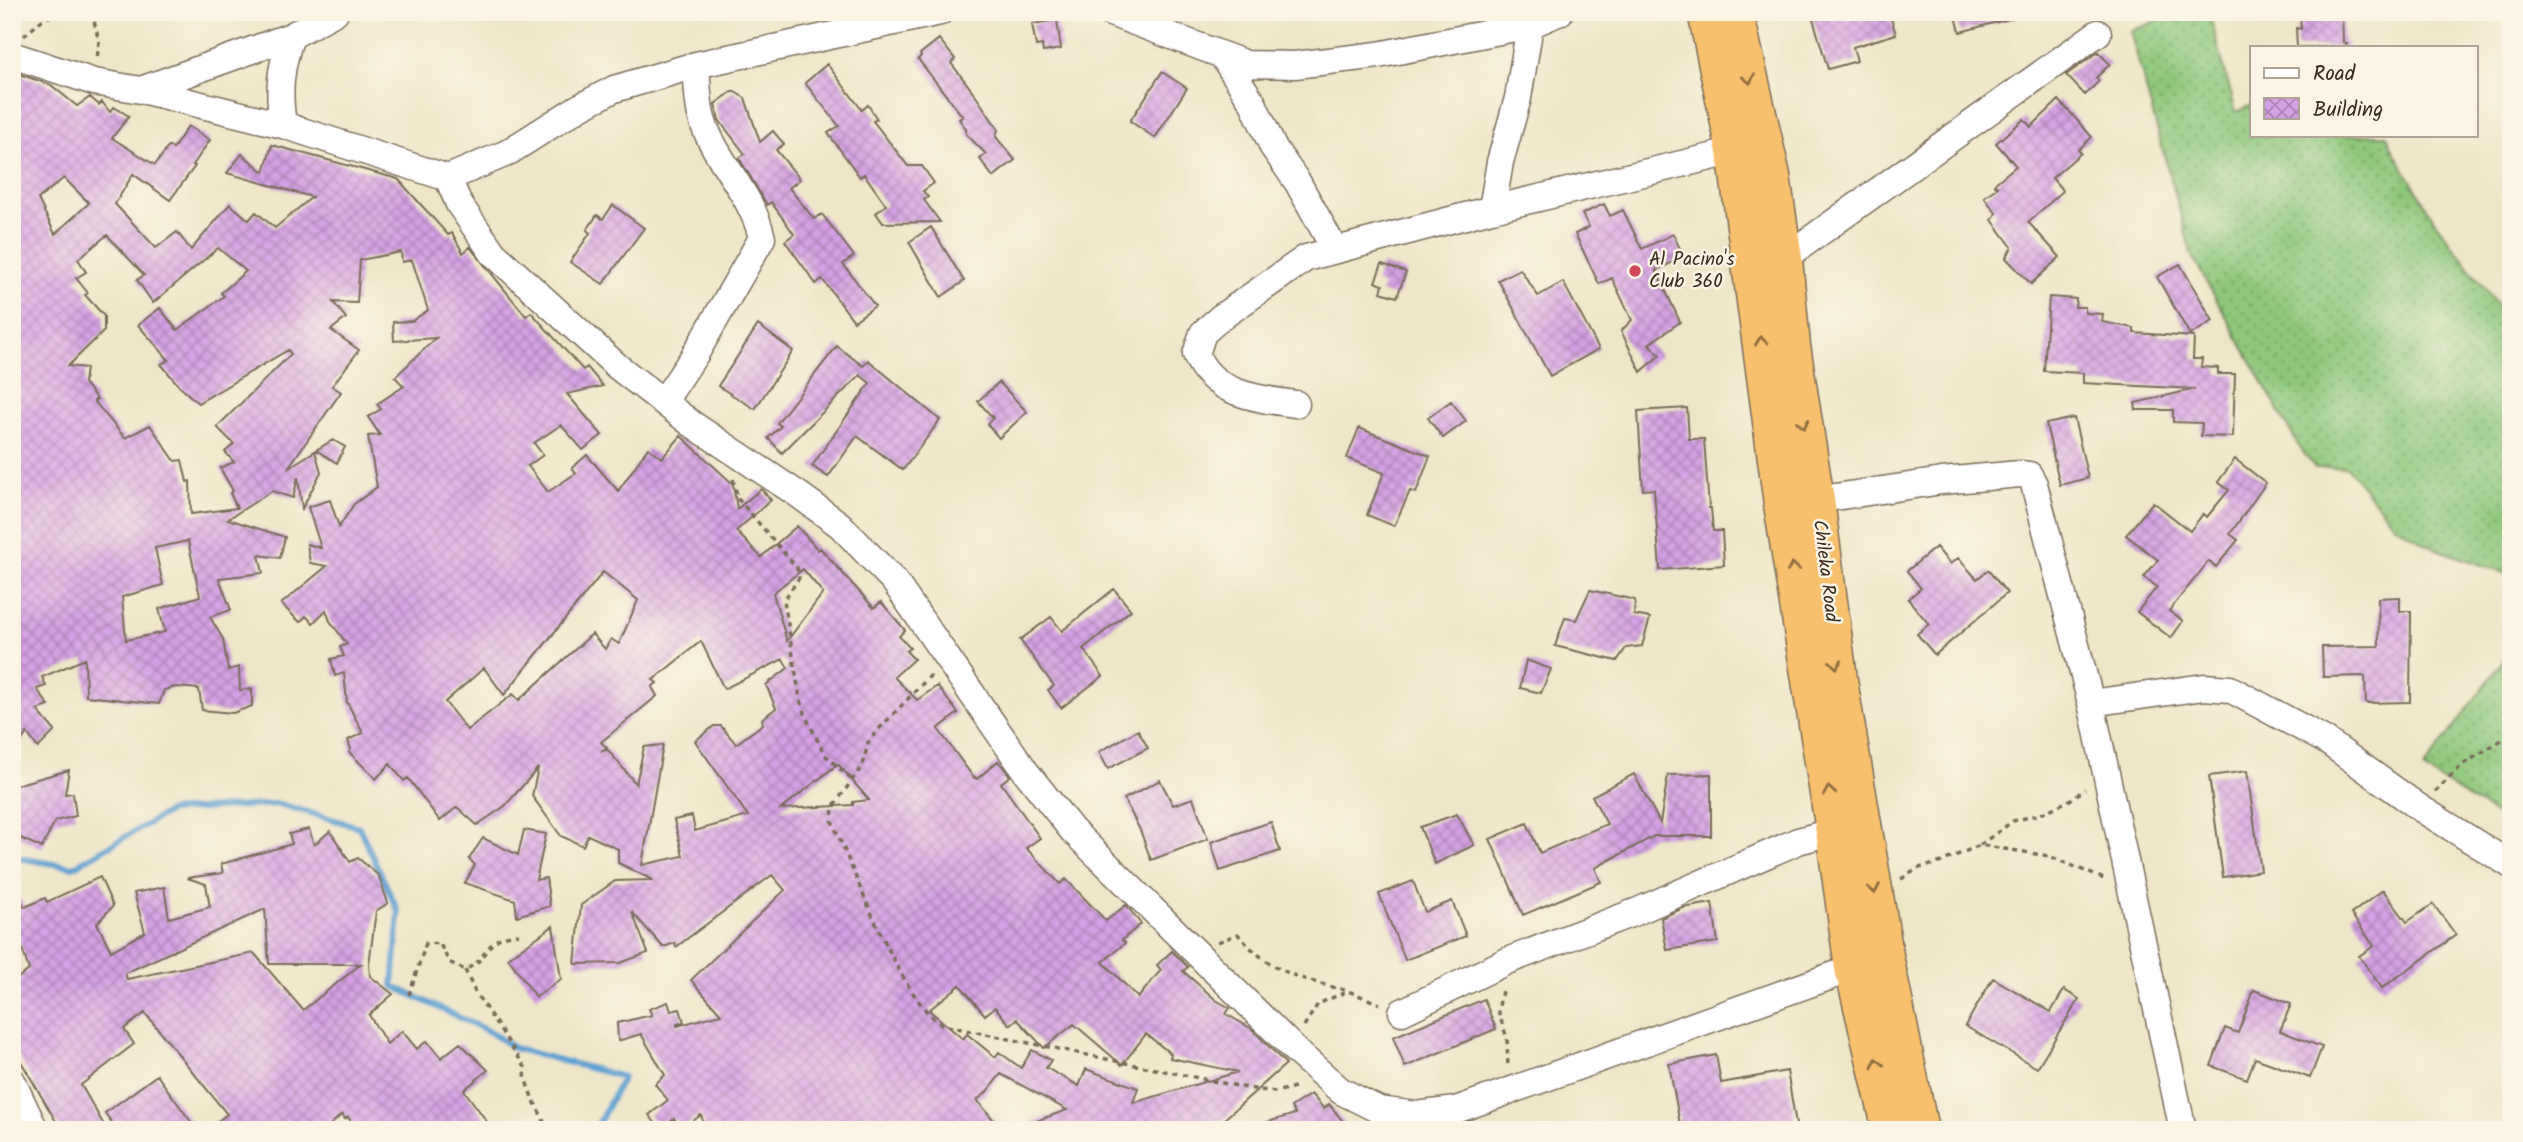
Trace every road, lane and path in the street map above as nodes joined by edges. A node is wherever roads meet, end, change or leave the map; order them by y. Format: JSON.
{"nodes":[{"id":1,"x":60,"y":12,"type":"edge"},
{"id":2,"x":92,"y":12,"type":"edge"},
{"id":3,"x":335,"y":12,"type":"edge"},
{"id":4,"x":940,"y":12,"type":"edge"},
{"id":5,"x":1108,"y":12,"type":"edge"},
{"id":6,"x":1560,"y":12,"type":"edge"},
{"id":7,"x":1707,"y":12,"type":"edge"},
{"id":8,"x":1734,"y":12,"type":"edge"},
{"id":9,"x":1530,"y":25,"type":"junction"},
{"id":10,"x":2098,"y":33,"type":"dead end"},
{"id":11,"x":291,"y":36,"type":"junction"},
{"id":12,"x":17,"y":46,"type":"edge"},
{"id":13,"x":1222,"y":55,"type":"junction"},
{"id":14,"x":696,"y":65,"type":"junction"},
{"id":15,"x":94,"y":82,"type":"junction"},
{"id":16,"x":141,"y":90,"type":"junction"},
{"id":17,"x":283,"y":125,"type":"junction"},
{"id":18,"x":1736,"y":151,"type":"junction"},
{"id":19,"x":448,"y":178,"type":"junction"},
{"id":20,"x":1492,"y":209,"type":"junction"},
{"id":21,"x":1335,"y":250,"type":"junction"},
{"id":22,"x":1783,"y":259,"type":"junction"},
{"id":23,"x":664,"y":401,"type":"junction"},
{"id":24,"x":1296,"y":404,"type":"dead end"},
{"id":25,"x":739,"y":457,"type":"junction"},
{"id":26,"x":1815,"y":499,"type":"junction"},
{"id":27,"x":947,"y":659,"type":"junction"},
{"id":28,"x":2091,"y":703,"type":"junction"},
{"id":29,"x":2511,"y":734,"type":"edge"},
{"id":30,"x":2105,"y":774,"type":"junction"},
{"id":31,"x":853,"y":781,"type":"junction"},
{"id":32,"x":2420,"y":808,"type":"junction"},
{"id":33,"x":1835,"y":831,"type":"junction"},
{"id":34,"x":1980,"y":845,"type":"junction"},
{"id":35,"x":2511,"y":865,"type":"edge"},
{"id":36,"x":2133,"y":890,"type":"junction"},
{"id":37,"x":1878,"y":908,"type":"junction"},
{"id":38,"x":519,"y":934,"type":"dead end"},
{"id":39,"x":1213,"y":943,"type":"dead end"},
{"id":40,"x":1507,"y":961,"type":"junction"},
{"id":41,"x":1854,"y":968,"type":"junction"},
{"id":42,"x":465,"y":970,"type":"junction"},
{"id":43,"x":1348,"y":990,"type":"junction"},
{"id":44,"x":409,"y":995,"type":"dead end"},
{"id":45,"x":1402,"y":1012,"type":"joint"},
{"id":46,"x":1297,"y":1052,"type":"junction"},
{"id":47,"x":1327,"y":1080,"type":"junction"},
{"id":48,"x":12,"y":1081,"type":"edge"},
{"id":49,"x":1506,"y":1093,"type":"junction"},
{"id":50,"x":1375,"y":1120,"type":"edge"},
{"id":51,"x":35,"y":1130,"type":"edge"},
{"id":52,"x":547,"y":1130,"type":"edge"},
{"id":53,"x":1892,"y":1130,"type":"edge"},
{"id":54,"x":1919,"y":1130,"type":"edge"},
{"id":55,"x":2183,"y":1130,"type":"edge"}],
"edges":[{"from":1,"to":12,"type":"path"},
{"from":2,"to":15,"type":"path"},
{"from":3,"to":11,"type":"street"},
{"from":4,"to":14,"type":"street"},
{"from":5,"to":13,"type":"street"},
{"from":6,"to":9,"type":"street"},
{"from":7,"to":18,"type":"highway","name":"Chileka Road"},
{"from":8,"to":22,"type":"highway","name":"Chileka Road","one_way":true},
{"from":9,"to":13,"type":"street"},
{"from":9,"to":20,"type":"street"},
{"from":10,"to":22,"type":"street"},
{"from":11,"to":16,"type":"street"},
{"from":11,"to":17,"type":"street"},
{"from":12,"to":15,"type":"street"},
{"from":13,"to":21,"type":"street"},
{"from":14,"to":19,"type":"street"},
{"from":14,"to":23,"type":"street"},
{"from":15,"to":16,"type":"street"},
{"from":16,"to":17,"type":"street"},
{"from":17,"to":19,"type":"street"},
{"from":18,"to":20,"type":"street"},
{"from":33,"to":18,"type":"highway","name":"Chileka Road","one_way":true},
{"from":19,"to":23,"type":"street"},
{"from":20,"to":21,"type":"street"},
{"from":21,"to":24,"type":"street"},
{"from":22,"to":26,"type":"highway","name":"Chileka Road","one_way":true},
{"from":23,"to":25,"type":"street"},
{"from":25,"to":27,"type":"street"},
{"from":25,"to":31,"type":"path"},
{"from":26,"to":28,"type":"street"},
{"from":26,"to":37,"type":"highway","name":"Chileka Road","one_way":true},
{"from":27,"to":31,"type":"path"},
{"from":27,"to":46,"type":"street"},
{"from":28,"to":30,"type":"street"},
{"from":28,"to":32,"type":"street"},
{"from":29,"to":32,"type":"path"},
{"from":30,"to":34,"type":"path"},
{"from":30,"to":36,"type":"street"},
{"from":31,"to":47,"type":"path"},
{"from":32,"to":35,"type":"street"},
{"from":33,"to":40,"type":"street"},
{"from":33,"to":41,"type":"highway","name":"Chileka Road"},
{"from":34,"to":36,"type":"path"},
{"from":34,"to":37,"type":"path"},
{"from":36,"to":55,"type":"street"},
{"from":37,"to":54,"type":"highway","name":"Chileka Road"},
{"from":38,"to":42,"type":"path"},
{"from":39,"to":43,"type":"path"},
{"from":40,"to":45,"type":"street"},
{"from":40,"to":49,"type":"path"},
{"from":41,"to":49,"type":"street"},
{"from":53,"to":41,"type":"highway","name":"Chileka Road","one_way":true},
{"from":42,"to":44,"type":"path"},
{"from":42,"to":52,"type":"path"},
{"from":43,"to":45,"type":"path"},
{"from":43,"to":46,"type":"path"},
{"from":46,"to":47,"type":"street"},
{"from":47,"to":50,"type":"street"},
{"from":48,"to":51,"type":"street"},
{"from":49,"to":50,"type":"street"}]}
